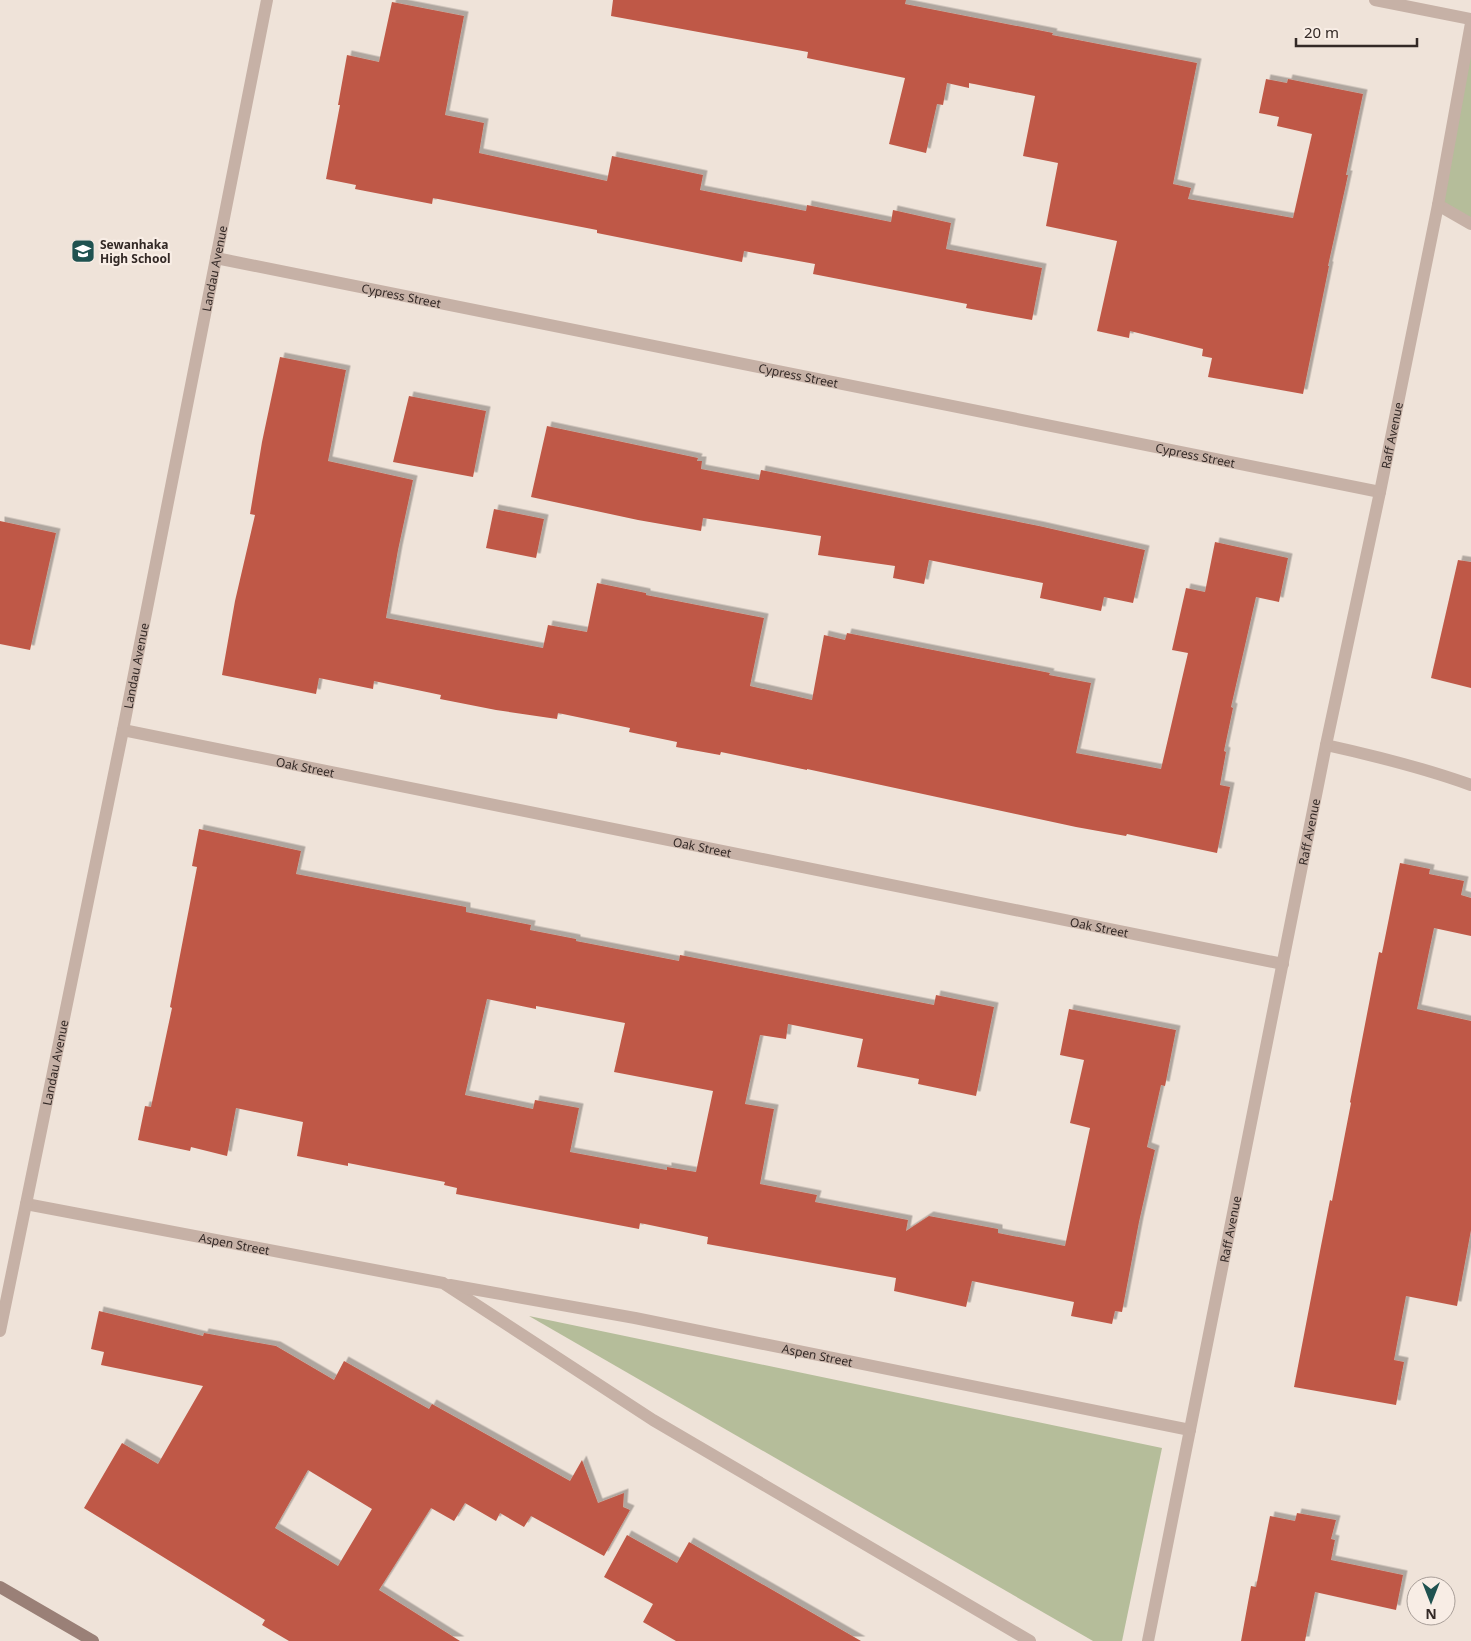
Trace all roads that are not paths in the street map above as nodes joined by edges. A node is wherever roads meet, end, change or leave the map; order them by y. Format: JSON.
{"nodes":[{"id":1,"x":268,"y":0,"type":"edge"},
{"id":2,"x":1375,"y":0,"type":"edge"},
{"id":3,"x":1471,"y":21,"type":"edge"},
{"id":4,"x":1438,"y":205,"type":"junction"},
{"id":5,"x":1471,"y":224,"type":"edge"},
{"id":6,"x":216,"y":258,"type":"junction"},
{"id":7,"x":1380,"y":492,"type":"junction"},
{"id":8,"x":123,"y":730,"type":"junction"},
{"id":9,"x":1326,"y":745,"type":"junction"},
{"id":10,"x":1471,"y":786,"type":"edge"},
{"id":11,"x":1283,"y":964,"type":"junction"},
{"id":12,"x":26,"y":1204,"type":"junction"},
{"id":13,"x":443,"y":1283,"type":"junction"},
{"id":14,"x":0,"y":1331,"type":"edge"},
{"id":15,"x":1190,"y":1430,"type":"junction"},
{"id":16,"x":0,"y":1586,"type":"edge"},
{"id":17,"x":93,"y":1641,"type":"edge"},
{"id":18,"x":1030,"y":1641,"type":"edge"},
{"id":19,"x":1148,"y":1641,"type":"edge"}],
"edges":[{"from":1,"to":6,"type":"street","name":"Landau Avenue"},
{"from":2,"to":3,"type":"street"},
{"from":3,"to":4,"type":"street","name":"Raff Avenue"},
{"from":4,"to":5,"type":"street"},
{"from":4,"to":7,"type":"street","name":"Raff Avenue"},
{"from":6,"to":7,"type":"street","name":"Cypress Street"},
{"from":6,"to":8,"type":"street","name":"Landau Avenue"},
{"from":7,"to":9,"type":"street","name":"Raff Avenue"},
{"from":8,"to":11,"type":"street","name":"Oak Street"},
{"from":8,"to":12,"type":"street","name":"Landau Avenue"},
{"from":9,"to":10,"type":"street"},
{"from":9,"to":11,"type":"street","name":"Raff Avenue"},
{"from":11,"to":15,"type":"street","name":"Raff Avenue"},
{"from":12,"to":13,"type":"street","name":"Aspen Street"},
{"from":12,"to":14,"type":"street","name":"Landau Avenue"},
{"from":13,"to":15,"type":"street","name":"Aspen Street"},
{"from":13,"to":18,"type":"street","name":"Aspen Street"},
{"from":15,"to":19,"type":"street","name":"Raff Avenue"},
{"from":16,"to":17,"type":"main road"}]}
